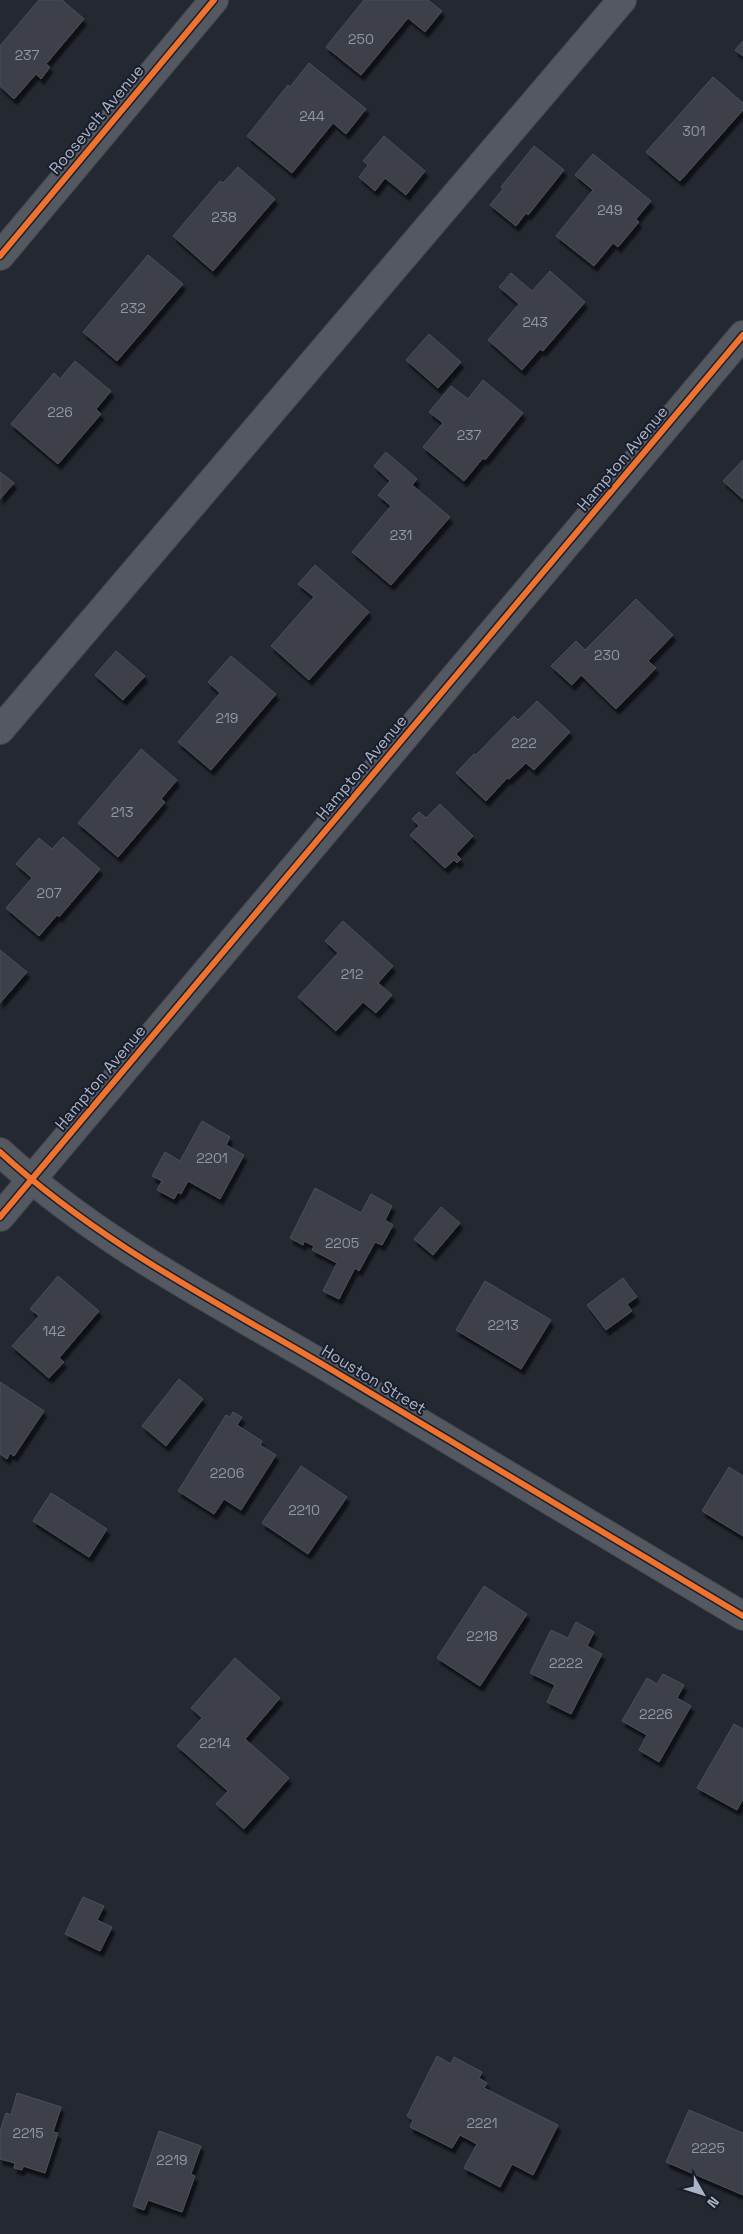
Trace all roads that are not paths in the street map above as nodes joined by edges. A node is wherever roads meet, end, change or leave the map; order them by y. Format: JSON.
{"nodes":[{"id":1,"x":214,"y":0,"type":"edge"},
{"id":2,"x":622,"y":0,"type":"edge"},
{"id":3,"x":0,"y":256,"type":"edge"},
{"id":4,"x":743,"y":335,"type":"edge"},
{"id":5,"x":0,"y":730,"type":"edge"},
{"id":6,"x":0,"y":1152,"type":"edge"},
{"id":7,"x":31,"y":1180,"type":"junction"},
{"id":8,"x":0,"y":1217,"type":"edge"},
{"id":9,"x":743,"y":1616,"type":"edge"}],
"edges":[{"from":1,"to":3,"type":"street","name":"Roosevelt Avenue"},
{"from":2,"to":5,"type":"street"},
{"from":4,"to":7,"type":"street","name":"Hampton Avenue"},
{"from":6,"to":7,"type":"street","name":"Houston Street"},
{"from":7,"to":8,"type":"street","name":"Hampton Avenue"},
{"from":7,"to":9,"type":"street","name":"Houston Street"}]}
